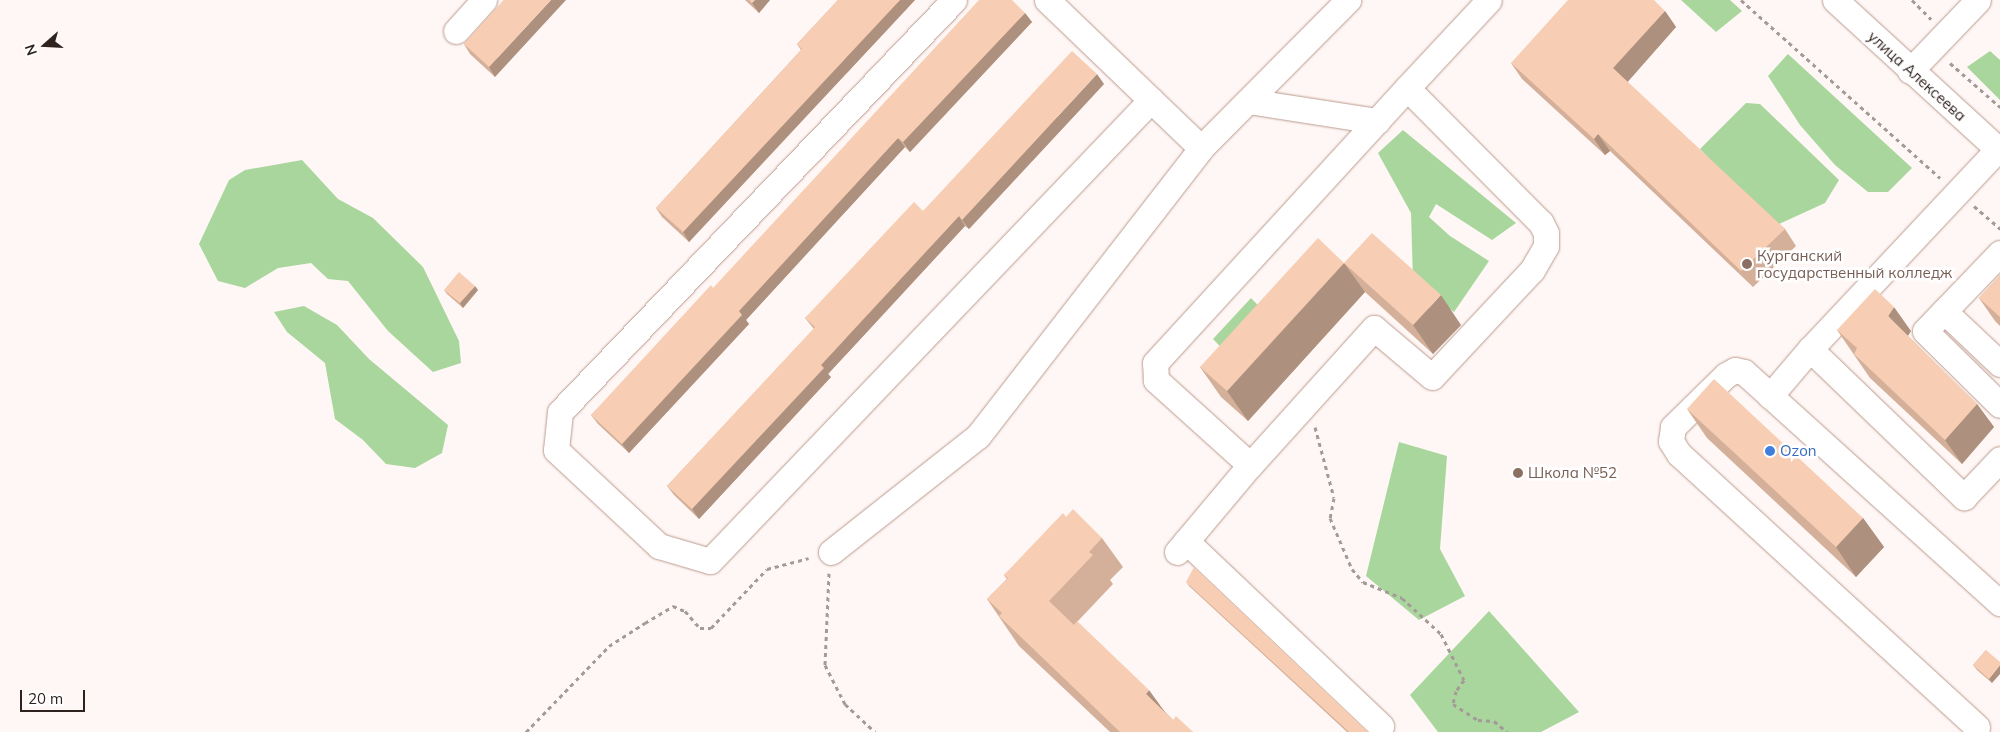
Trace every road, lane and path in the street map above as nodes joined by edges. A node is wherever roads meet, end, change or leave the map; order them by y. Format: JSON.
{"nodes":[{"id":1,"x":484,"y":0,"type":"edge"},
{"id":2,"x":954,"y":0,"type":"edge"},
{"id":3,"x":1047,"y":0,"type":"edge"},
{"id":4,"x":1348,"y":0,"type":"edge"},
{"id":5,"x":1489,"y":0,"type":"edge"},
{"id":6,"x":1742,"y":0,"type":"edge"},
{"id":7,"x":1835,"y":0,"type":"edge"},
{"id":8,"x":1978,"y":0,"type":"edge"},
{"id":9,"x":456,"y":31,"type":"dead end"},
{"id":10,"x":1932,"y":47,"type":"junction"},
{"id":11,"x":1910,"y":71,"type":"junction"},
{"id":12,"x":1407,"y":88,"type":"junction"},
{"id":13,"x":1151,"y":100,"type":"junction"},
{"id":14,"x":1248,"y":101,"type":"junction"},
{"id":15,"x":2000,"y":108,"type":"edge"},
{"id":16,"x":1377,"y":121,"type":"junction"},
{"id":17,"x":1201,"y":148,"type":"junction"},
{"id":18,"x":1999,"y":150,"type":"edge"},
{"id":19,"x":1958,"y":193,"type":"junction"},
{"id":20,"x":2000,"y":229,"type":"edge"},
{"id":21,"x":2000,"y":253,"type":"edge"},
{"id":22,"x":1944,"y":311,"type":"junction"},
{"id":23,"x":1810,"y":349,"type":"junction"},
{"id":24,"x":2000,"y":364,"type":"edge"},
{"id":25,"x":1770,"y":396,"type":"junction"},
{"id":26,"x":2000,"y":405,"type":"edge"},
{"id":27,"x":1312,"y":419,"type":"dead end"},
{"id":28,"x":2000,"y":459,"type":"edge"},
{"id":29,"x":1250,"y":465,"type":"junction"},
{"id":30,"x":831,"y":552,"type":"junction"},
{"id":31,"x":2000,"y":603,"type":"edge"},
{"id":32,"x":1381,"y":726,"type":"dead end"},
{"id":33,"x":1973,"y":730,"type":"edge"},
{"id":34,"x":526,"y":732,"type":"edge"},
{"id":35,"x":875,"y":732,"type":"edge"},
{"id":36,"x":1507,"y":732,"type":"edge"}],
"edges":[{"from":1,"to":9,"type":"street"},
{"from":2,"to":13,"type":"street"},
{"from":3,"to":13,"type":"street"},
{"from":4,"to":14,"type":"street"},
{"from":5,"to":12,"type":"street"},
{"from":6,"to":19,"type":"path"},
{"from":7,"to":11,"type":"street","name":"улица Алексеева"},
{"from":8,"to":10,"type":"street"},
{"from":10,"to":11,"type":"street"},
{"from":10,"to":15,"type":"path"},
{"from":11,"to":18,"type":"street","name":"улица Алексеева"},
{"from":12,"to":16,"type":"street"},
{"from":12,"to":29,"type":"street"},
{"from":13,"to":17,"type":"street"},
{"from":14,"to":16,"type":"street"},
{"from":14,"to":17,"type":"street"},
{"from":16,"to":29,"type":"street"},
{"from":17,"to":30,"type":"street"},
{"from":18,"to":19,"type":"street"},
{"from":19,"to":20,"type":"path"},
{"from":19,"to":23,"type":"street"},
{"from":21,"to":22,"type":"street"},
{"from":22,"to":24,"type":"street"},
{"from":22,"to":26,"type":"street"},
{"from":23,"to":25,"type":"street"},
{"from":23,"to":28,"type":"street"},
{"from":25,"to":31,"type":"street"},
{"from":25,"to":33,"type":"street"},
{"from":27,"to":36,"type":"path"},
{"from":29,"to":32,"type":"street"},
{"from":30,"to":34,"type":"path"},
{"from":30,"to":35,"type":"path"}]}
